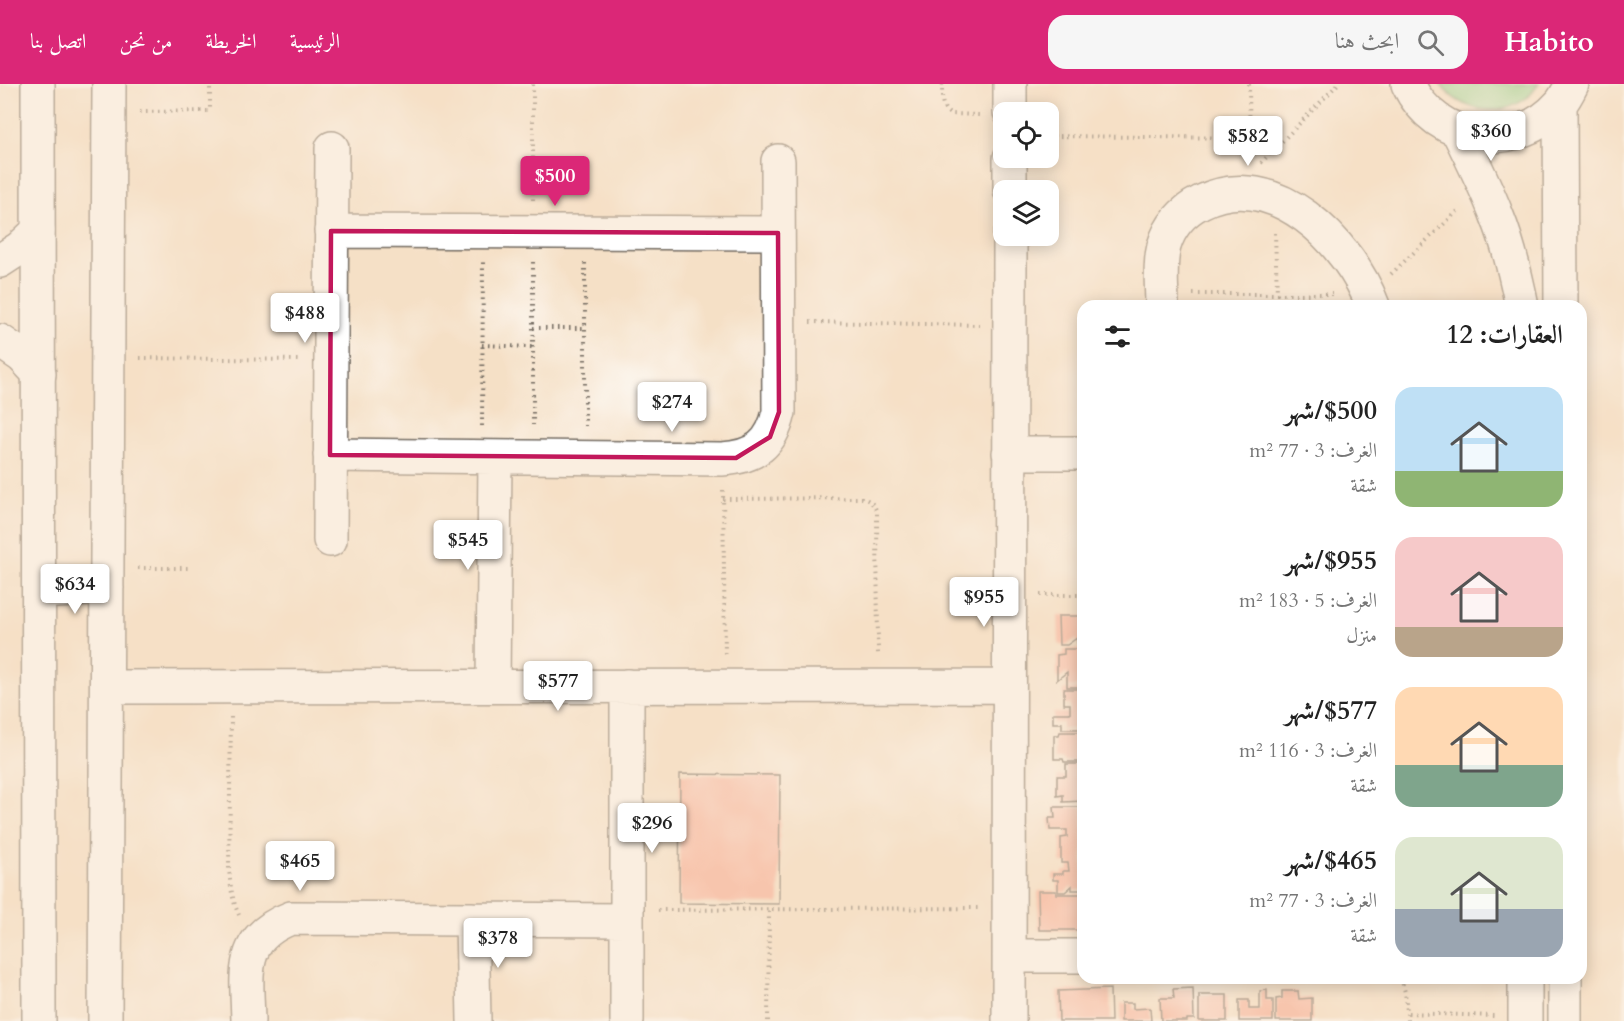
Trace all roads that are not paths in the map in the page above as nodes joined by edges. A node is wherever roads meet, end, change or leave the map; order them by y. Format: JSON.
{"nodes":[{"id":1,"x":38,"y":84,"type":"edge"},
{"id":2,"x":1010,"y":84,"type":"edge"},
{"id":3,"x":1406,"y":87,"type":"edge"},
{"id":4,"x":1566,"y":94,"type":"edge"},
{"id":5,"x":109,"y":98,"type":"edge"},
{"id":6,"x":1002,"y":102,"type":"edge"},
{"id":7,"x":1458,"y":131,"type":"junction"},
{"id":8,"x":332,"y":148,"type":"dead end"},
{"id":9,"x":778,"y":161,"type":"dead end"},
{"id":10,"x":38,"y":231,"type":"junction"},
{"id":11,"x":331,"y":231,"type":"junction"},
{"id":12,"x":778,"y":233,"type":"junction"},
{"id":13,"x":1010,"y":246,"type":"edge"},
{"id":14,"x":0,"y":261,"type":"edge"},
{"id":15,"x":1162,"y":300,"type":"edge"},
{"id":16,"x":1371,"y":300,"type":"edge"},
{"id":17,"x":1521,"y":300,"type":"edge"},
{"id":18,"x":1562,"y":300,"type":"edge"},
{"id":19,"x":0,"y":341,"type":"edge"},
{"id":20,"x":39,"y":374,"type":"junction"},
{"id":21,"x":1009,"y":453,"type":"junction"},
{"id":22,"x":1077,"y":453,"type":"edge"},
{"id":23,"x":330,"y":455,"type":"junction"},
{"id":24,"x":488,"y":457,"type":"junction"},
{"id":25,"x":330,"y":540,"type":"dead end"},
{"id":26,"x":107,"y":578,"type":"junction"},
{"id":27,"x":40,"y":592,"type":"junction"},
{"id":28,"x":493,"y":686,"type":"junction"},
{"id":29,"x":627,"y":686,"type":"junction"},
{"id":30,"x":1009,"y":686,"type":"junction"},
{"id":31,"x":106,"y":687,"type":"junction"},
{"id":32,"x":627,"y":915,"type":"junction"},
{"id":33,"x":472,"y":919,"type":"junction"},
{"id":34,"x":1009,"y":956,"type":"junction"},
{"id":35,"x":1077,"y":956,"type":"edge"},
{"id":36,"x":1525,"y":984,"type":"edge"},
{"id":37,"x":1565,"y":984,"type":"edge"},
{"id":38,"x":1525,"y":1019,"type":"edge"},
{"id":39,"x":39,"y":1021,"type":"edge"},
{"id":40,"x":105,"y":1021,"type":"edge"},
{"id":41,"x":248,"y":1021,"type":"edge"},
{"id":42,"x":474,"y":1021,"type":"edge"},
{"id":43,"x":627,"y":1021,"type":"edge"},
{"id":44,"x":1009,"y":1021,"type":"edge"},
{"id":45,"x":1565,"y":1021,"type":"edge"}],
"edges":[{"from":1,"to":10,"type":"street"},
{"from":2,"to":6,"type":"street"},
{"from":3,"to":7,"type":"street"},
{"from":4,"to":7,"type":"street"},
{"from":4,"to":18,"type":"street"},
{"from":5,"to":26,"type":"street"},
{"from":7,"to":17,"type":"street"},
{"from":8,"to":11,"type":"street"},
{"from":9,"to":12,"type":"street"},
{"from":10,"to":14,"type":"street"},
{"from":10,"to":20,"type":"street"},
{"from":11,"to":12,"type":"street"},
{"from":11,"to":23,"type":"street"},
{"from":12,"to":24,"type":"street"},
{"from":13,"to":21,"type":"street"},
{"from":15,"to":16,"type":"street"},
{"from":19,"to":20,"type":"street"},
{"from":20,"to":27,"type":"street"},
{"from":21,"to":22,"type":"street"},
{"from":21,"to":30,"type":"street"},
{"from":23,"to":24,"type":"street"},
{"from":23,"to":25,"type":"street"},
{"from":24,"to":28,"type":"street"},
{"from":26,"to":27,"type":"street"},
{"from":26,"to":31,"type":"street"},
{"from":27,"to":39,"type":"street"},
{"from":28,"to":29,"type":"street"},
{"from":28,"to":31,"type":"street"},
{"from":29,"to":30,"type":"street"},
{"from":29,"to":32,"type":"street"},
{"from":30,"to":34,"type":"street"},
{"from":31,"to":40,"type":"street"},
{"from":32,"to":33,"type":"street"},
{"from":32,"to":43,"type":"street"},
{"from":33,"to":41,"type":"street"},
{"from":33,"to":42,"type":"street"},
{"from":34,"to":35,"type":"street"},
{"from":34,"to":44,"type":"street"},
{"from":36,"to":38,"type":"street"},
{"from":37,"to":45,"type":"street"}]}
